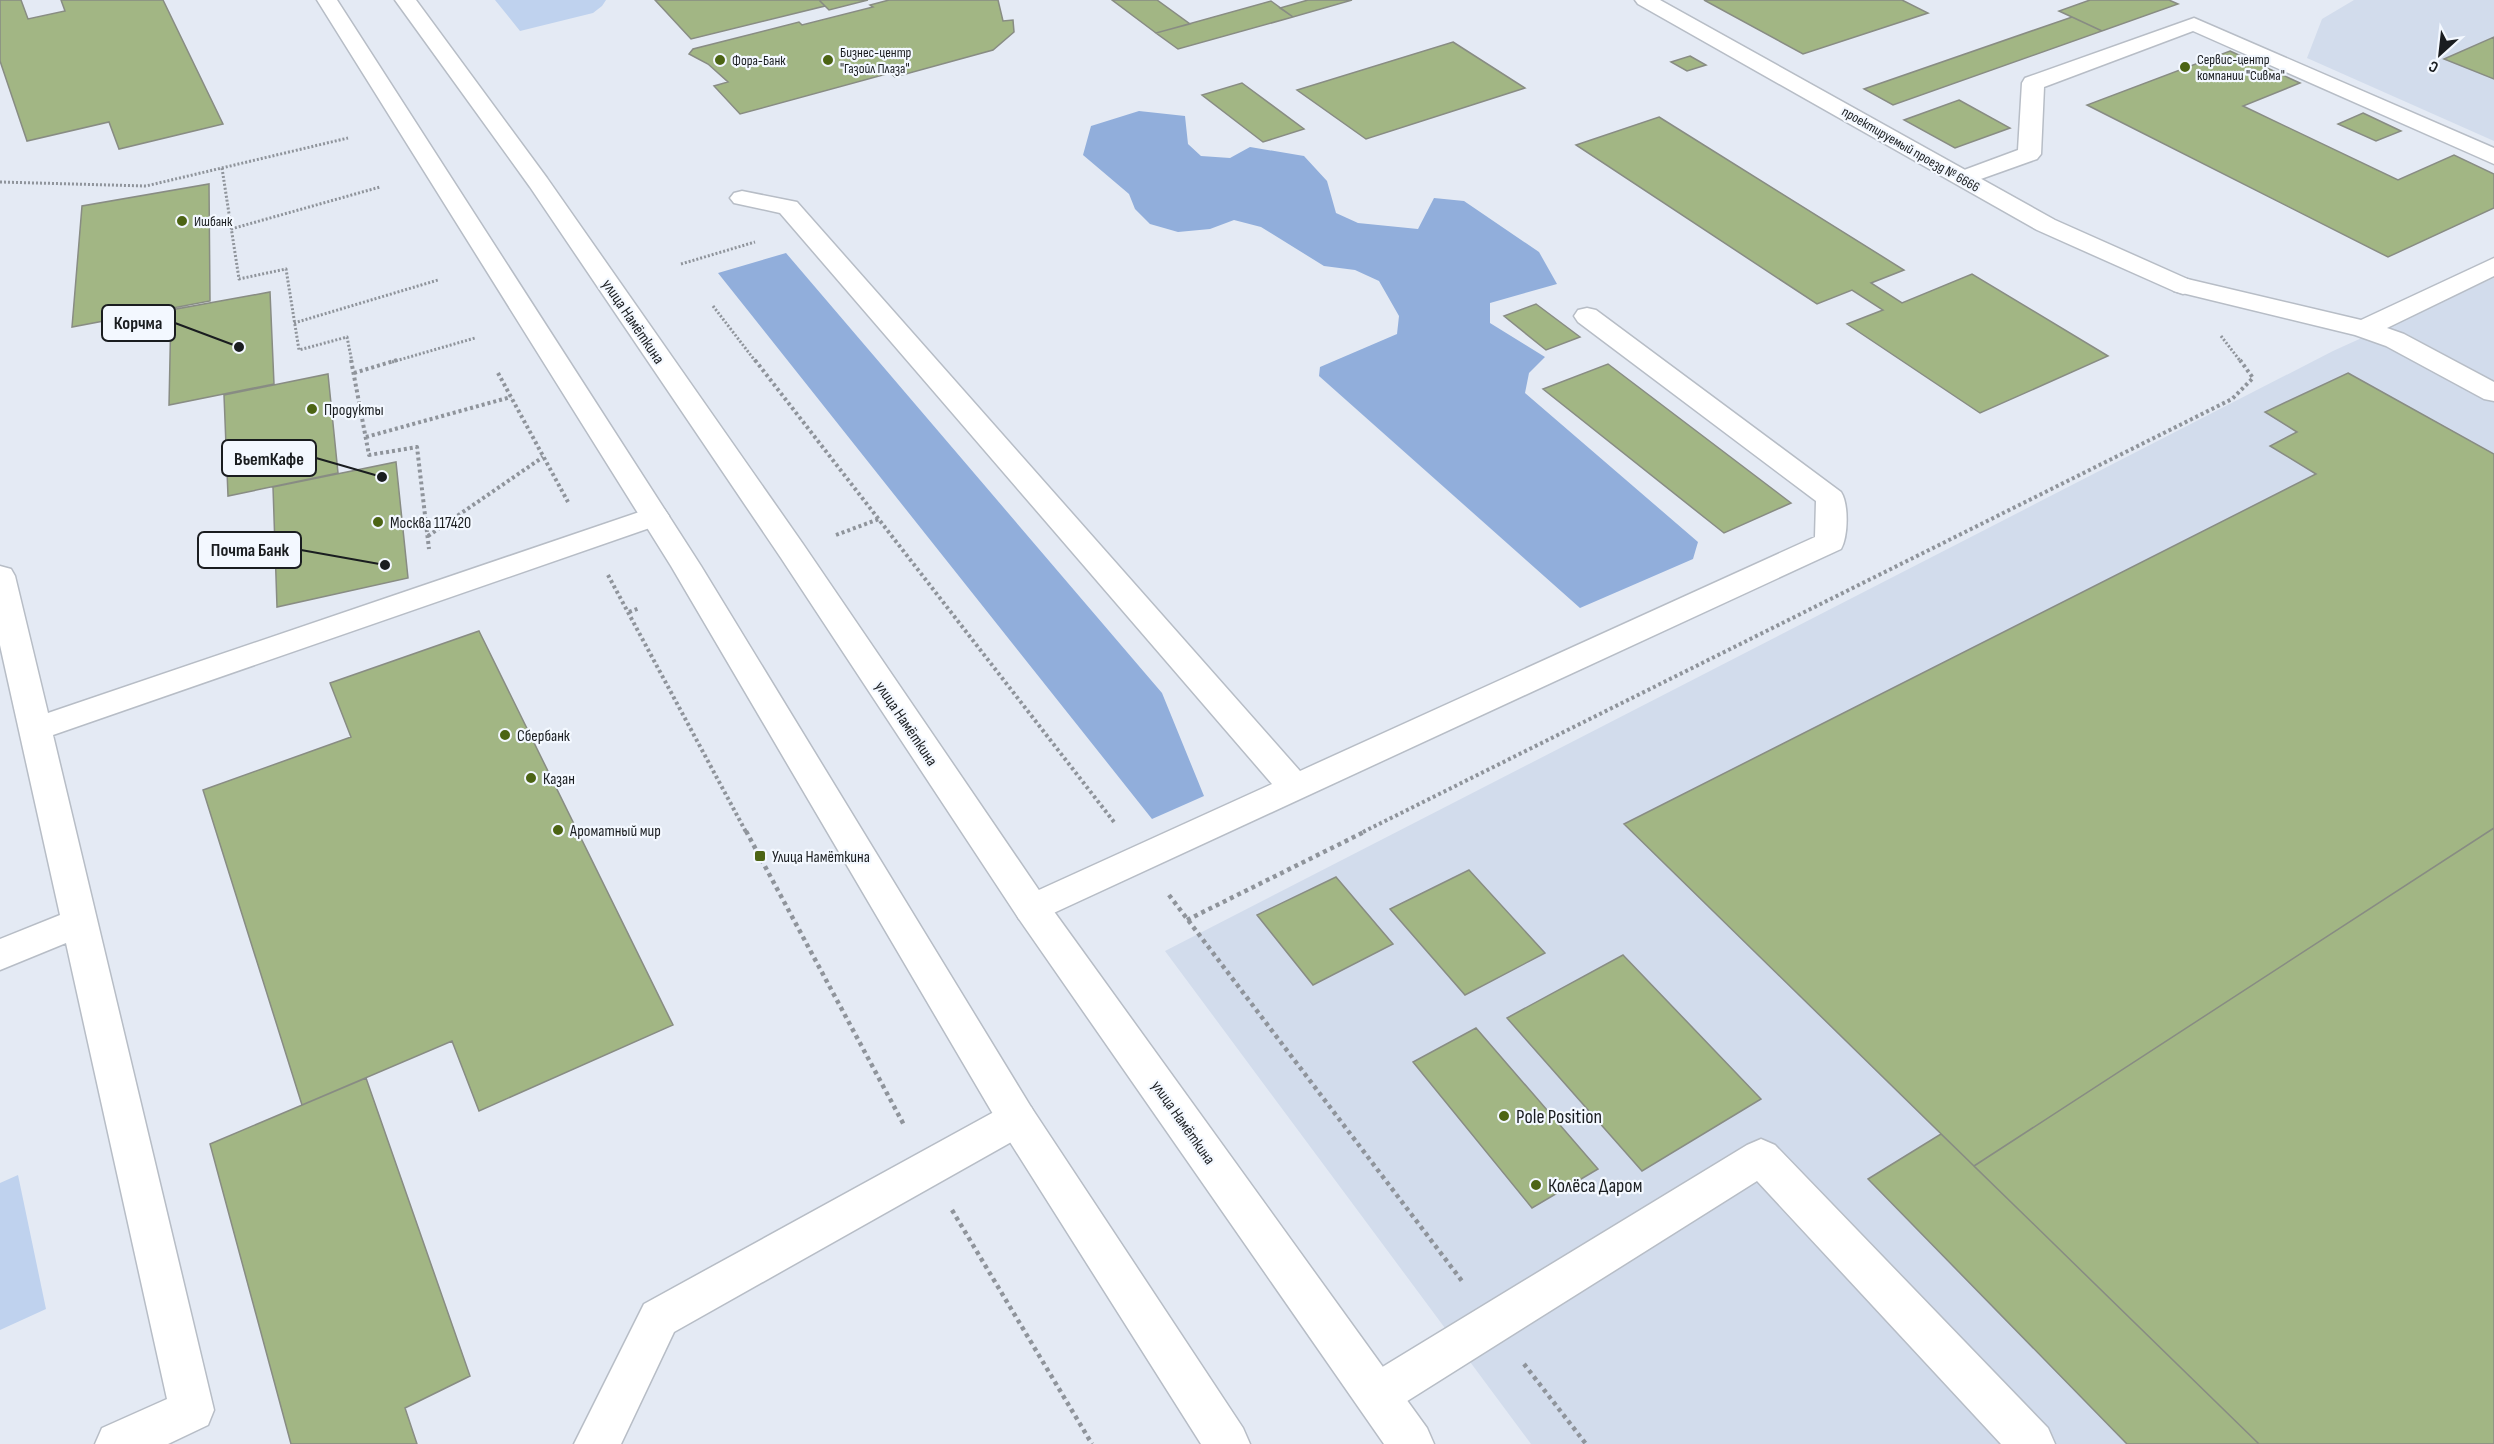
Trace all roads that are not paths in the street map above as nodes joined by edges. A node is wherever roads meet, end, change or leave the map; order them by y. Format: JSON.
{"nodes":[{"id":1,"x":327,"y":0,"type":"edge"},
{"id":2,"x":405,"y":0,"type":"edge"},
{"id":3,"x":1645,"y":0,"type":"edge"},
{"id":4,"x":2494,"y":157,"type":"edge"},
{"id":5,"x":1964,"y":178,"type":"junction"},
{"id":6,"x":742,"y":198,"type":"dead end"},
{"id":7,"x":2494,"y":266,"type":"edge"},
{"id":8,"x":1587,"y":316,"type":"dead end"},
{"id":9,"x":2364,"y":329,"type":"junction"},
{"id":10,"x":2494,"y":393,"type":"edge"},
{"id":11,"x":654,"y":516,"type":"junction"},
{"id":12,"x":0,"y":576,"type":"edge"},
{"id":13,"x":36,"y":729,"type":"junction"},
{"id":14,"x":1294,"y":787,"type":"junction"},
{"id":15,"x":1032,"y":909,"type":"junction"},
{"id":16,"x":80,"y":922,"type":"junction"},
{"id":17,"x":0,"y":955,"type":"edge"},
{"id":18,"x":1017,"y":1119,"type":"junction"},
{"id":19,"x":1377,"y":1395,"type":"junction"},
{"id":20,"x":118,"y":1444,"type":"edge"},
{"id":21,"x":597,"y":1444,"type":"edge"},
{"id":22,"x":1227,"y":1444,"type":"edge"},
{"id":23,"x":1411,"y":1444,"type":"edge"},
{"id":24,"x":2032,"y":1444,"type":"edge"}],
"edges":[{"from":1,"to":11,"type":"main road"},
{"from":2,"to":15,"type":"main road","name":"улица Намёткина"},
{"from":3,"to":5,"type":"main road","name":"проектируемый проезд № 6666"},
{"from":4,"to":5,"type":"main road"},
{"from":5,"to":9,"type":"main road","name":"проектируемый проезд № 6666"},
{"from":6,"to":14,"type":"main road"},
{"from":7,"to":9,"type":"main road"},
{"from":8,"to":14,"type":"main road"},
{"from":9,"to":10,"type":"main road","name":"проектируемый проезд № 6666"},
{"from":11,"to":13,"type":"main road"},
{"from":11,"to":18,"type":"main road"},
{"from":12,"to":13,"type":"main road"},
{"from":13,"to":16,"type":"main road"},
{"from":14,"to":15,"type":"main road"},
{"from":15,"to":19,"type":"main road","name":"улица Намёткина"},
{"from":16,"to":17,"type":"main road"},
{"from":16,"to":20,"type":"main road"},
{"from":18,"to":21,"type":"main road"},
{"from":18,"to":22,"type":"main road"},
{"from":19,"to":23,"type":"main road","name":"улица Намёткина"},
{"from":19,"to":24,"type":"main road"}]}
